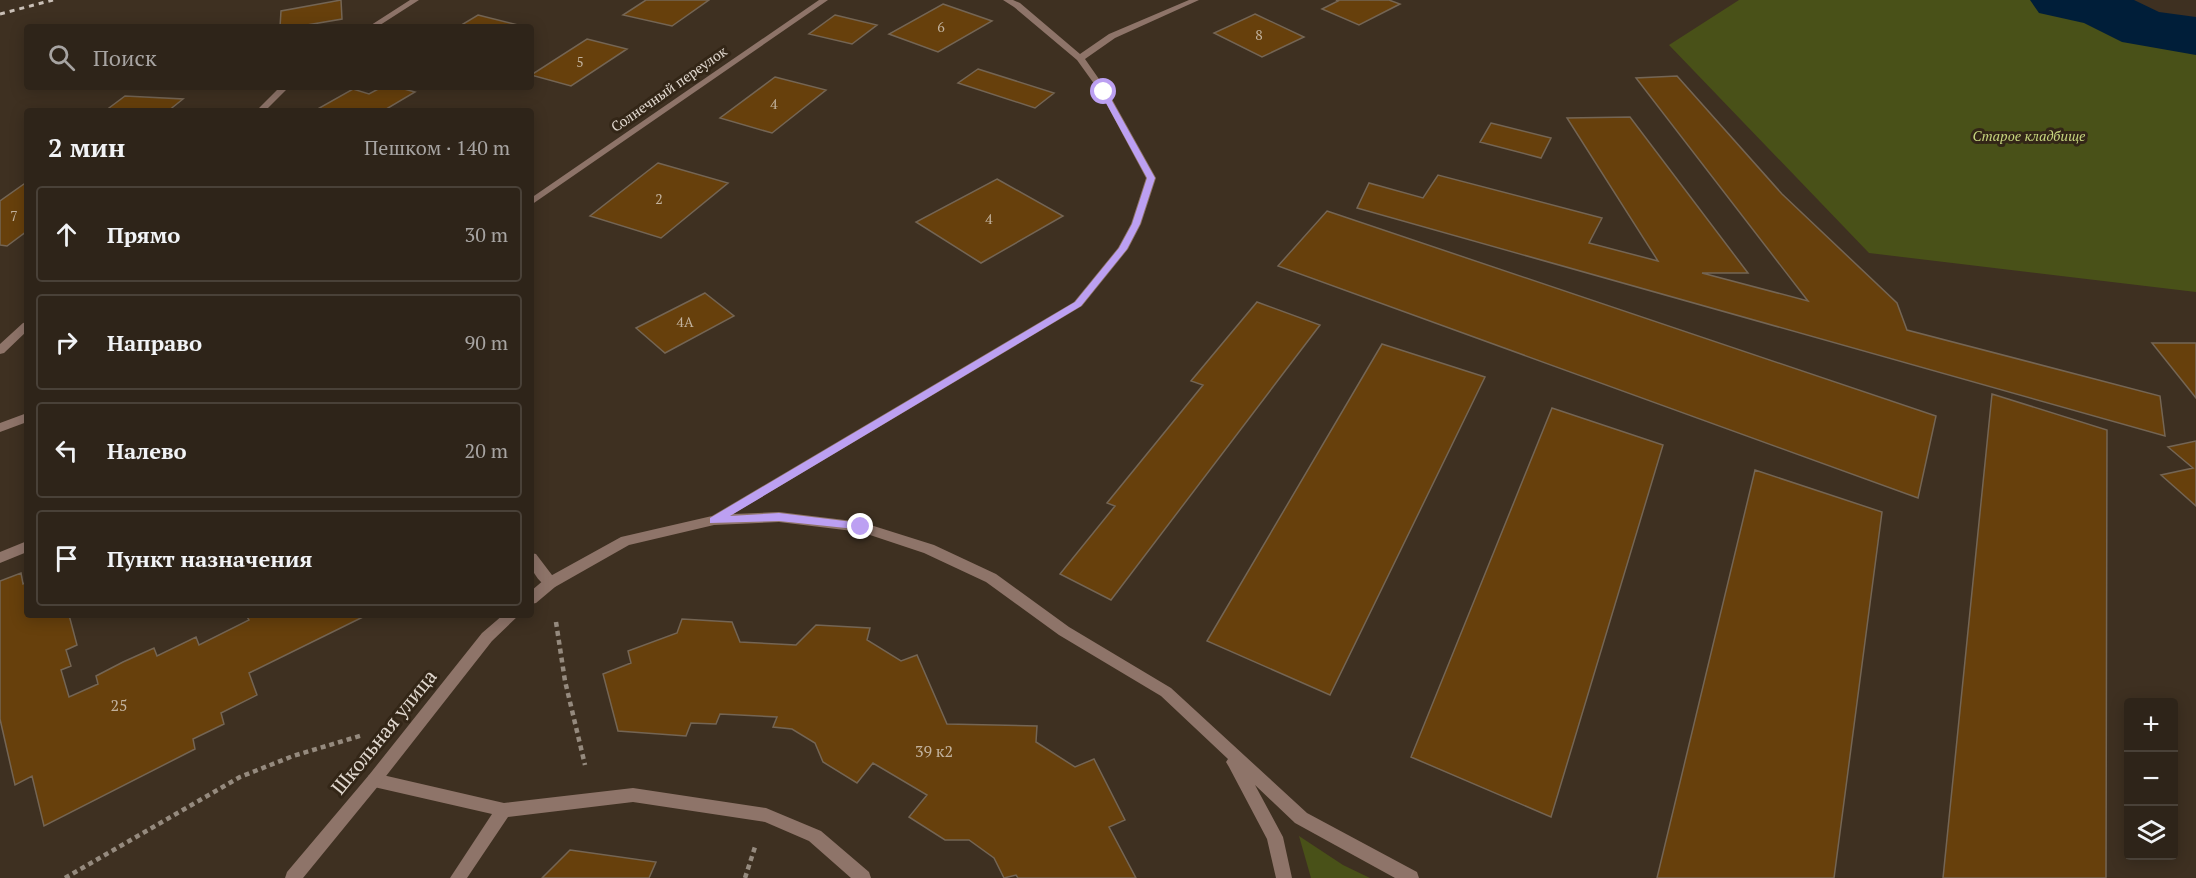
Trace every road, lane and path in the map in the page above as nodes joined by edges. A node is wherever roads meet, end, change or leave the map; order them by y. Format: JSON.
{"nodes":[{"id":1,"x":415,"y":0,"type":"edge"},
{"id":2,"x":824,"y":0,"type":"edge"},
{"id":3,"x":1007,"y":0,"type":"edge"},
{"id":4,"x":1195,"y":0,"type":"edge"},
{"id":5,"x":377,"y":24,"type":"edge"},
{"id":6,"x":1080,"y":58,"type":"junction"},
{"id":7,"x":282,"y":90,"type":"edge"},
{"id":8,"x":263,"y":108,"type":"edge"},
{"id":9,"x":534,"y":200,"type":"edge"},
{"id":10,"x":24,"y":328,"type":"edge"},
{"id":11,"x":0,"y":350,"type":"edge"},
{"id":12,"x":24,"y":418,"type":"edge"},
{"id":13,"x":0,"y":428,"type":"edge"},
{"id":14,"x":714,"y":520,"type":"junction"},
{"id":15,"x":24,"y":547,"type":"edge"},
{"id":16,"x":0,"y":558,"type":"edge"},
{"id":17,"x":534,"y":562,"type":"edge"},
{"id":18,"x":550,"y":583,"type":"junction"},
{"id":19,"x":534,"y":596,"type":"edge"},
{"id":20,"x":508,"y":618,"type":"edge"},
{"id":21,"x":365,"y":735,"type":"dead end"},
{"id":22,"x":1230,"y":753,"type":"junction"},
{"id":23,"x":374,"y":780,"type":"junction"},
{"id":24,"x":593,"y":800,"type":"junction"},
{"id":25,"x":504,"y":810,"type":"junction"},
{"id":26,"x":65,"y":878,"type":"edge"},
{"id":27,"x":293,"y":878,"type":"edge"},
{"id":28,"x":458,"y":878,"type":"edge"},
{"id":29,"x":863,"y":878,"type":"edge"},
{"id":30,"x":1284,"y":878,"type":"edge"},
{"id":31,"x":1411,"y":878,"type":"edge"}],
"edges":[{"from":1,"to":5,"type":"street"},
{"from":2,"to":9,"type":"street","name":"Солнечный переулок"},
{"from":3,"to":6,"type":"street"},
{"from":4,"to":6,"type":"street"},
{"from":6,"to":14,"type":"street"},
{"from":7,"to":8,"type":"street"},
{"from":10,"to":11,"type":"street"},
{"from":12,"to":13,"type":"street"},
{"from":14,"to":18,"type":"street"},
{"from":14,"to":22,"type":"street"},
{"from":15,"to":16,"type":"street"},
{"from":17,"to":18,"type":"street"},
{"from":18,"to":19,"type":"street"},
{"from":18,"to":24,"type":"path"},
{"from":20,"to":23,"type":"street","name":"Школьная улица"},
{"from":21,"to":26,"type":"path"},
{"from":22,"to":30,"type":"street"},
{"from":22,"to":31,"type":"street"},
{"from":23,"to":25,"type":"street"},
{"from":23,"to":27,"type":"street","name":"Школьная улица"},
{"from":24,"to":25,"type":"street"},
{"from":24,"to":29,"type":"street"},
{"from":25,"to":28,"type":"street"}]}
